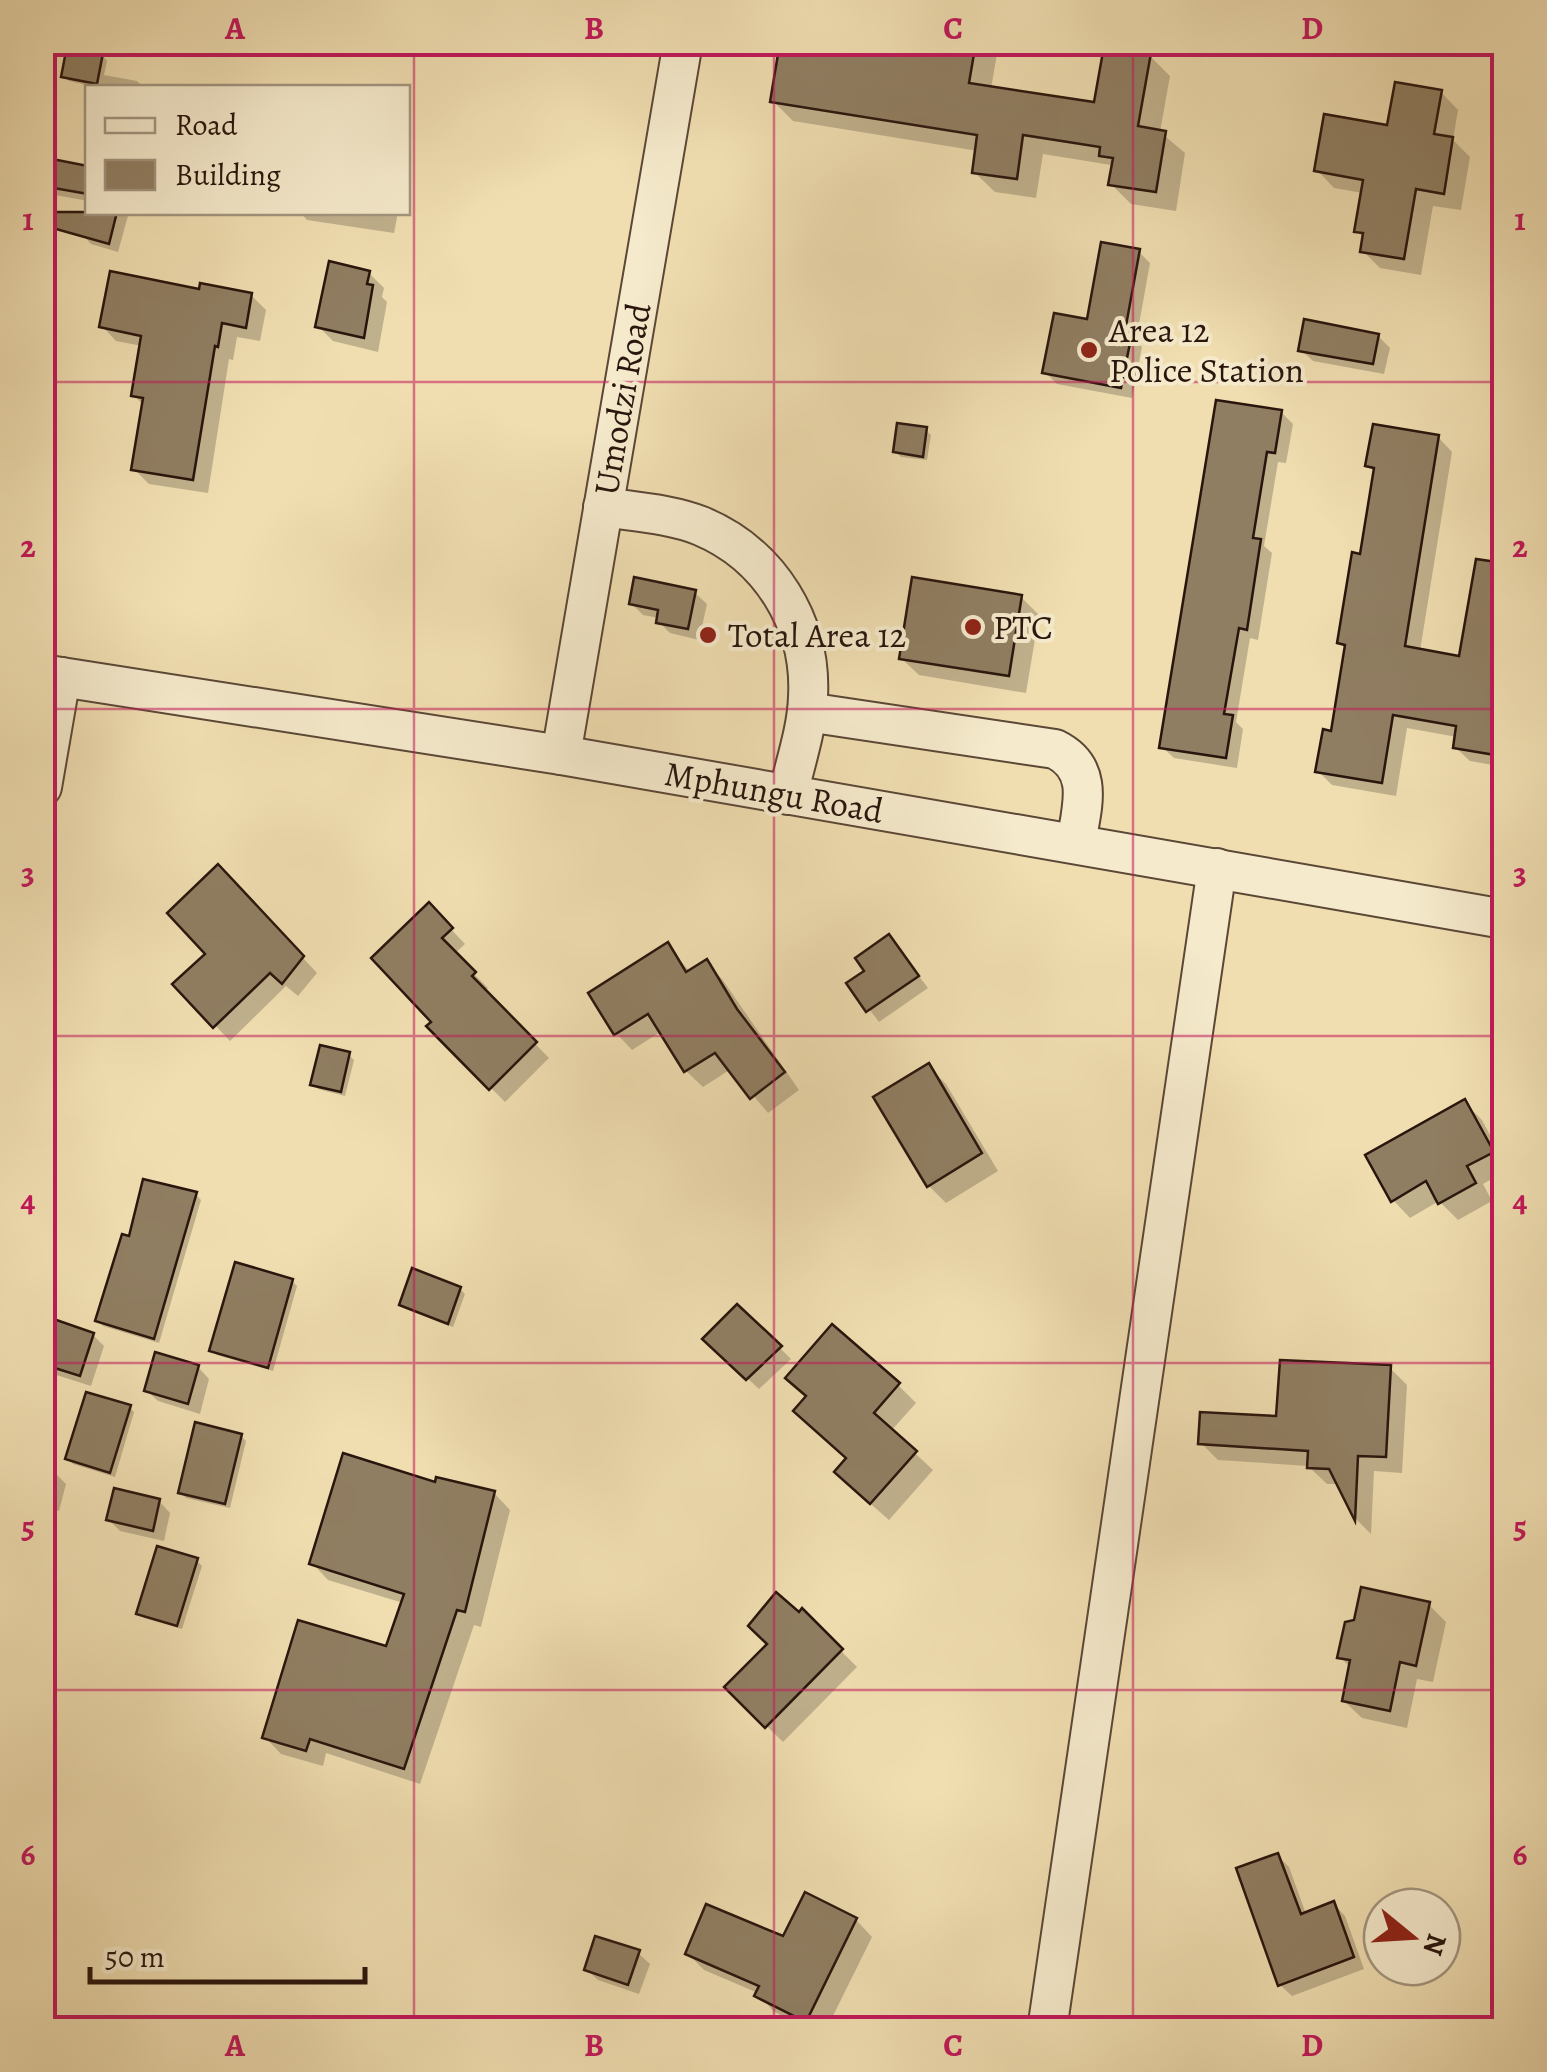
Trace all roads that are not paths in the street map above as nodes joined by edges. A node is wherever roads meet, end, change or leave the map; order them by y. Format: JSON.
{"nodes":[{"id":1,"x":683,"y":42,"type":"edge"},
{"id":2,"x":604,"y":507,"type":"junction"},
{"id":3,"x":52,"y":676,"type":"edge"},
{"id":4,"x":807,"y":712,"type":"junction"},
{"id":5,"x":561,"y":754,"type":"junction"},
{"id":6,"x":42,"y":787,"type":"edge"},
{"id":7,"x":788,"y":795,"type":"junction"},
{"id":8,"x":1076,"y":843,"type":"junction"},
{"id":9,"x":1217,"y":868,"type":"junction"},
{"id":10,"x":1504,"y":919,"type":"edge"},
{"id":11,"x":1048,"y":2030,"type":"edge"}],
"edges":[{"from":1,"to":2,"type":"street","name":"Umodzi Road"},
{"from":2,"to":4,"type":"street"},
{"from":2,"to":5,"type":"street","name":"Umodzi Road"},
{"from":3,"to":5,"type":"street","name":"Mphungu Road"},
{"from":3,"to":6,"type":"street"},
{"from":4,"to":7,"type":"street"},
{"from":4,"to":8,"type":"street"},
{"from":5,"to":7,"type":"street","name":"Mphungu Road"},
{"from":7,"to":8,"type":"street","name":"Mphungu Road"},
{"from":8,"to":9,"type":"street","name":"Mphungu Road"},
{"from":9,"to":10,"type":"street","name":"Mphungu Road"},
{"from":9,"to":11,"type":"street"}]}
